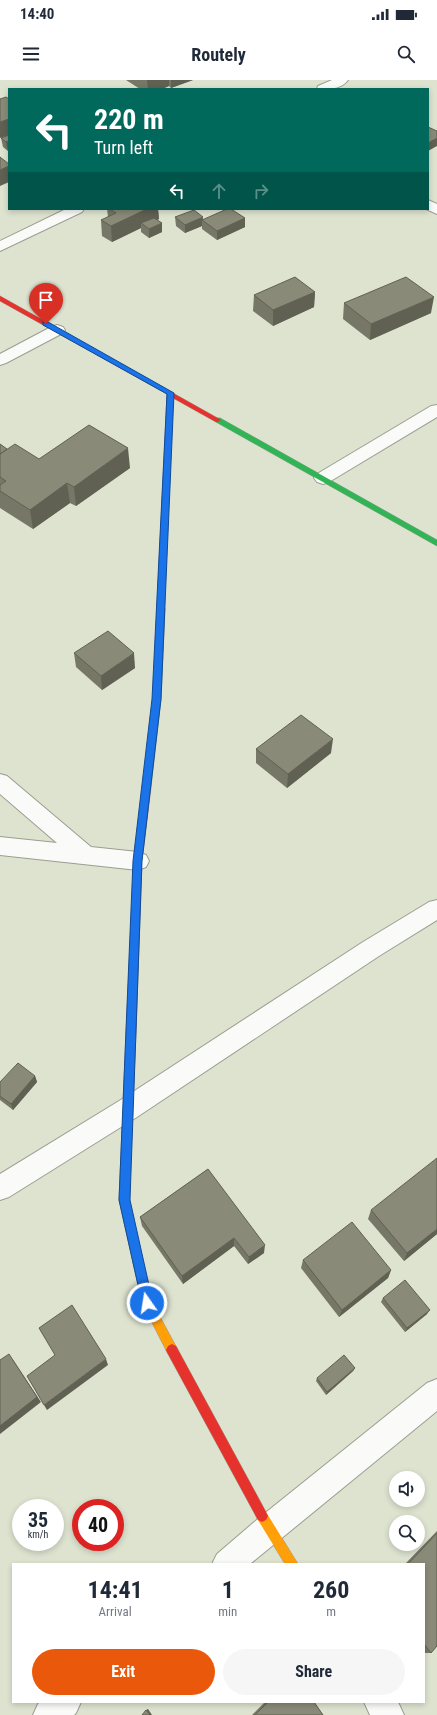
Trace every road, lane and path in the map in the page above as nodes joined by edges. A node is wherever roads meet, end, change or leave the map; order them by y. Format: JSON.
{"nodes":[{"id":1,"x":342,"y":80,"type":"edge"},
{"id":2,"x":325,"y":88,"type":"edge"},
{"id":3,"x":75,"y":210,"type":"edge"},
{"id":4,"x":0,"y":247,"type":"edge"},
{"id":5,"x":0,"y":298,"type":"edge"},
{"id":6,"x":57,"y":330,"type":"junction"},
{"id":7,"x":0,"y":360,"type":"edge"},
{"id":8,"x":170,"y":393,"type":"junction"},
{"id":9,"x":437,"y":410,"type":"edge"},
{"id":10,"x":323,"y":478,"type":"junction"},
{"id":11,"x":437,"y":543,"type":"edge"},
{"id":12,"x":0,"y":782,"type":"edge"},
{"id":13,"x":0,"y":846,"type":"edge"},
{"id":14,"x":84,"y":854,"type":"junction"},
{"id":15,"x":138,"y":861,"type":"junction"},
{"id":16,"x":437,"y":909,"type":"edge"},
{"id":17,"x":128,"y":1109,"type":"junction"},
{"id":18,"x":0,"y":1188,"type":"edge"},
{"id":19,"x":437,"y":1393,"type":"edge"},
{"id":20,"x":269,"y":1528,"type":"junction"},
{"id":21,"x":228,"y":1563,"type":"edge"},
{"id":22,"x":291,"y":1563,"type":"edge"},
{"id":23,"x":64,"y":1703,"type":"edge"},
{"id":24,"x":381,"y":1703,"type":"edge"},
{"id":25,"x":49,"y":1715,"type":"edge"},
{"id":26,"x":388,"y":1715,"type":"edge"}],
"edges":[{"from":1,"to":2,"type":"street"},
{"from":3,"to":4,"type":"street"},
{"from":5,"to":6,"type":"street"},
{"from":6,"to":7,"type":"street"},
{"from":6,"to":8,"type":"street"},
{"from":8,"to":10,"type":"street"},
{"from":8,"to":15,"type":"street"},
{"from":9,"to":10,"type":"street"},
{"from":10,"to":11,"type":"street"},
{"from":12,"to":14,"type":"street"},
{"from":13,"to":14,"type":"street"},
{"from":14,"to":15,"type":"street"},
{"from":15,"to":17,"type":"street"},
{"from":16,"to":17,"type":"street"},
{"from":17,"to":18,"type":"street"},
{"from":17,"to":20,"type":"street"},
{"from":19,"to":20,"type":"street"},
{"from":20,"to":21,"type":"street"},
{"from":20,"to":22,"type":"street"},
{"from":23,"to":25,"type":"street"},
{"from":24,"to":26,"type":"street"}]}
